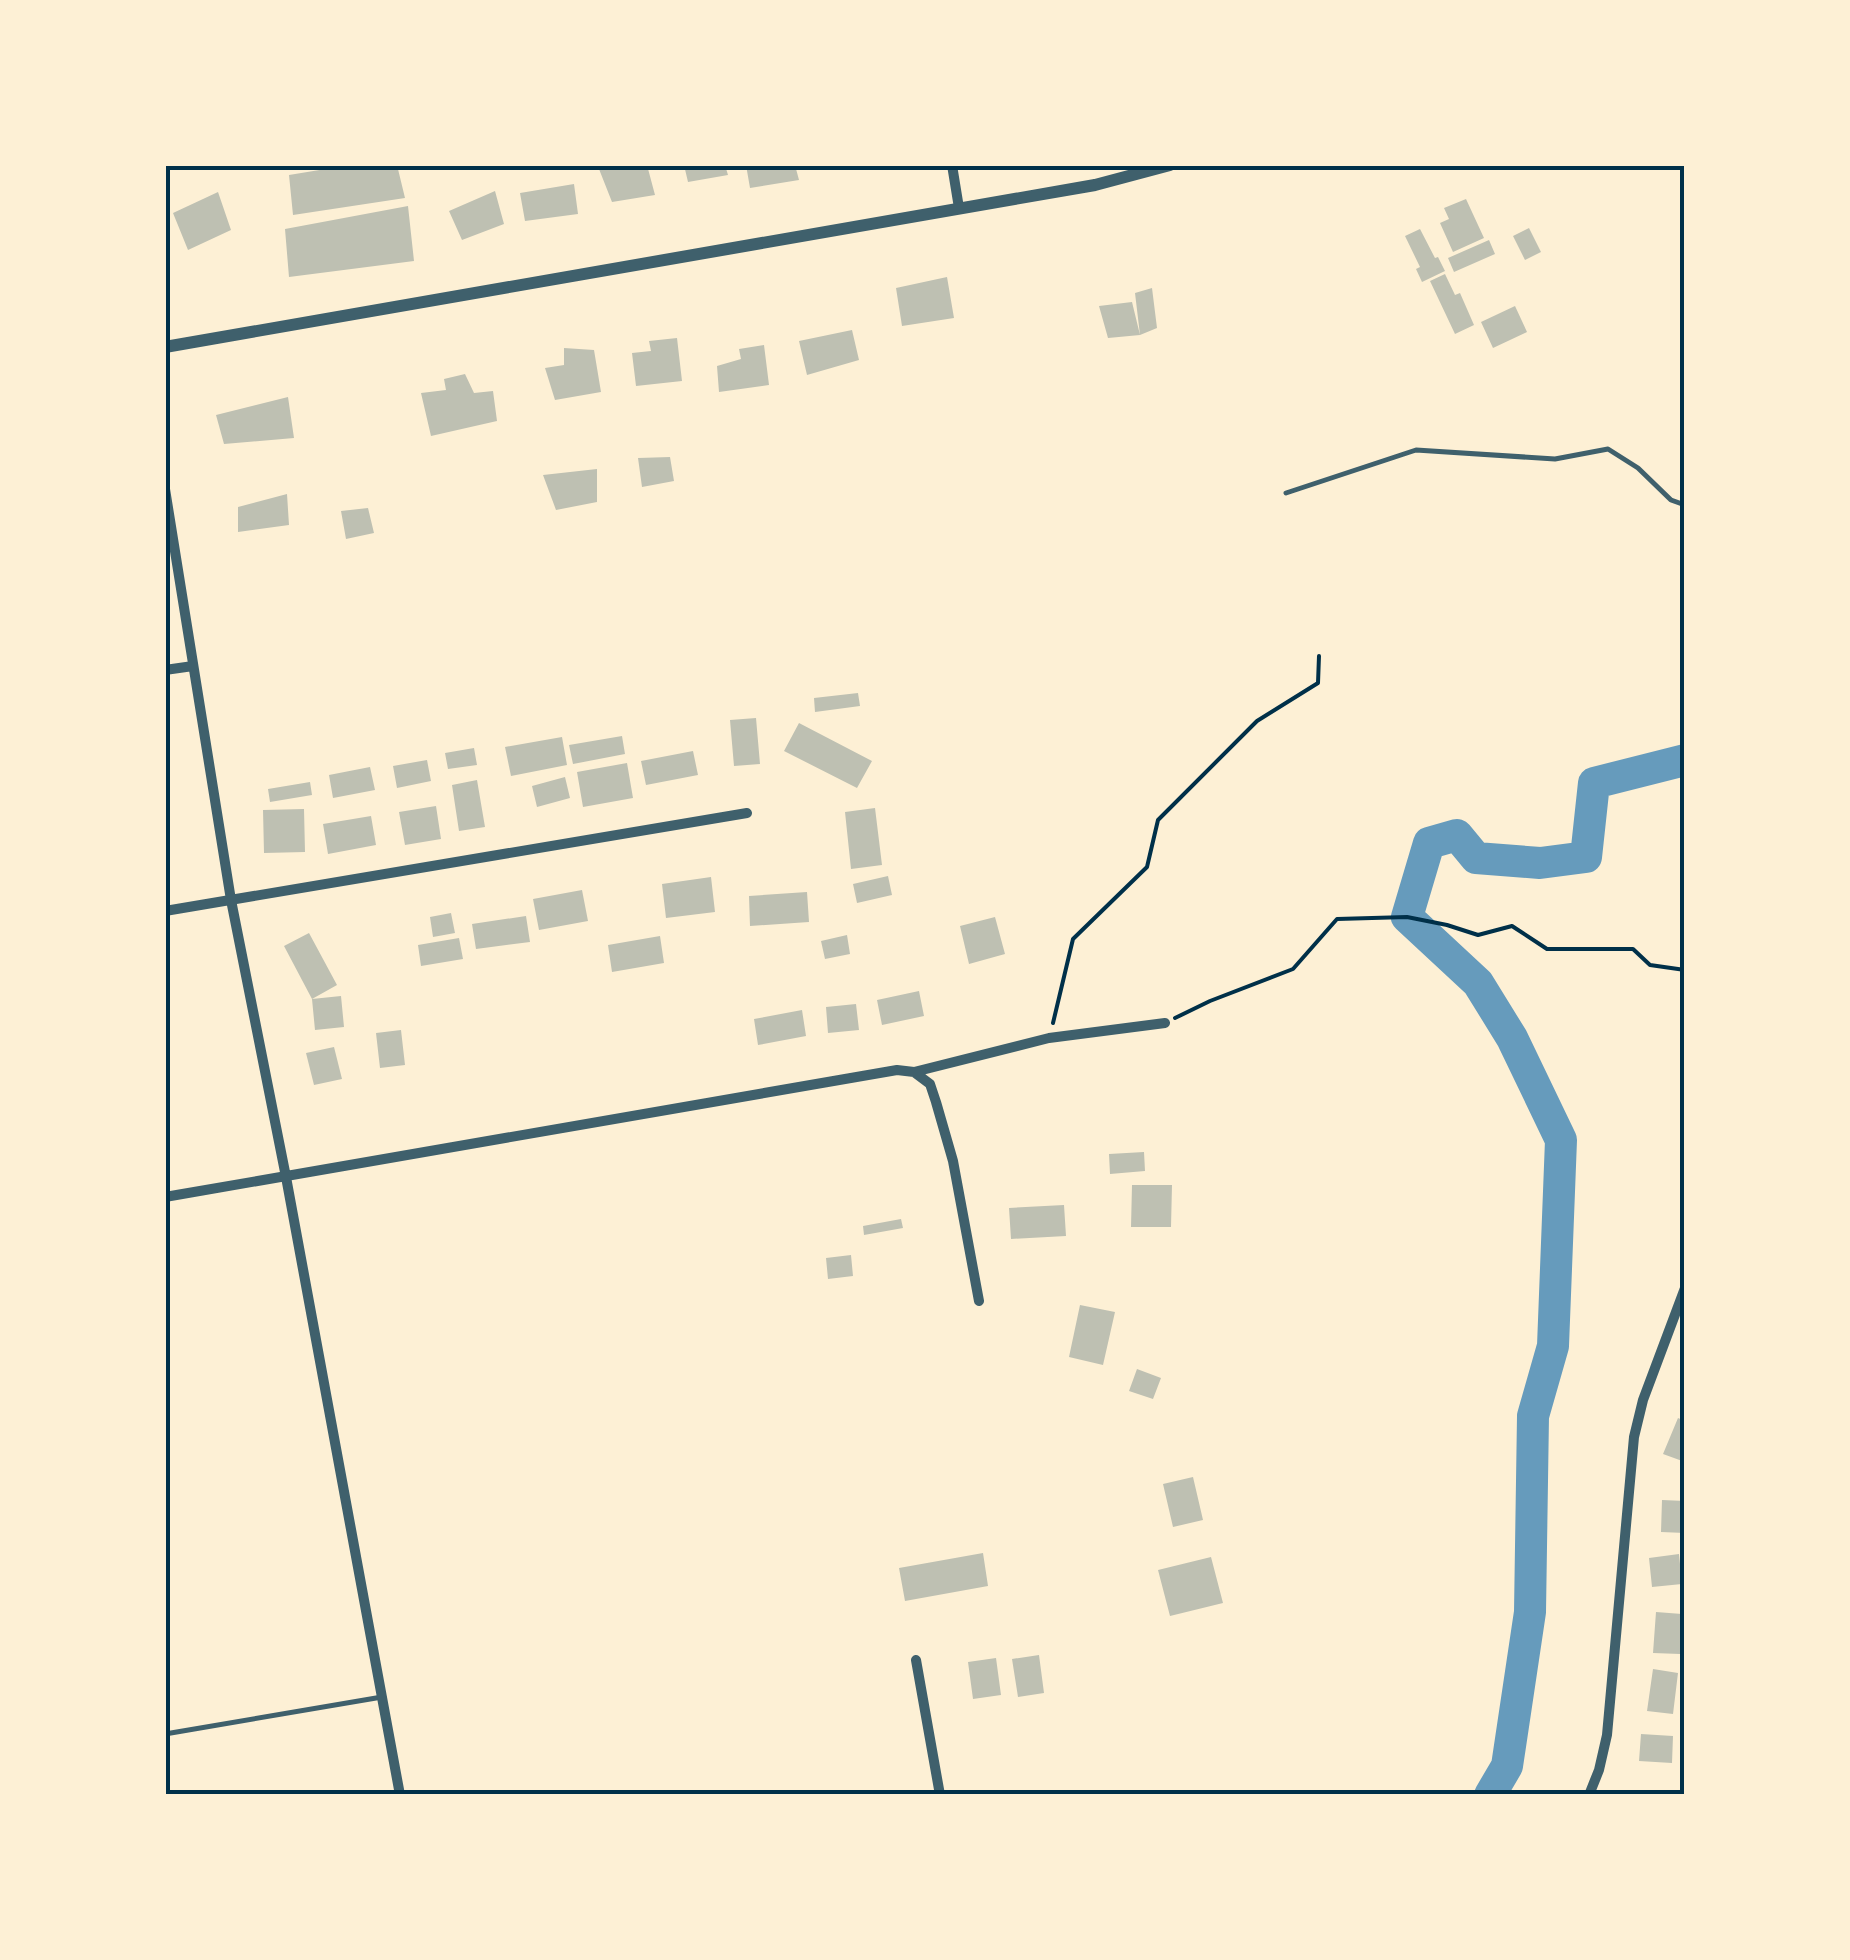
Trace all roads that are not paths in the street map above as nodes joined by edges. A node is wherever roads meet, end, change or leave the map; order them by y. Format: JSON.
{"nodes":[{"id":1,"x":952,"y":165,"type":"edge"},
{"id":2,"x":1170,"y":165,"type":"edge"},
{"id":3,"x":960,"y":208,"type":"junction"},
{"id":4,"x":165,"y":347,"type":"edge"},
{"id":5,"x":165,"y":489,"type":"edge"},
{"id":6,"x":1286,"y":492,"type":"dead end"},
{"id":7,"x":1685,"y":505,"type":"edge"},
{"id":8,"x":193,"y":666,"type":"junction"},
{"id":9,"x":165,"y":670,"type":"edge"},
{"id":10,"x":746,"y":813,"type":"dead end"},
{"id":11,"x":231,"y":900,"type":"junction"},
{"id":12,"x":165,"y":911,"type":"edge"},
{"id":13,"x":1164,"y":1023,"type":"road end"},
{"id":14,"x":914,"y":1072,"type":"junction"},
{"id":15,"x":286,"y":1177,"type":"junction"},
{"id":16,"x":165,"y":1197,"type":"edge"},
{"id":17,"x":1685,"y":1288,"type":"edge"},
{"id":18,"x":980,"y":1301,"type":"dead end"},
{"id":19,"x":916,"y":1660,"type":"dead end"},
{"id":20,"x":382,"y":1697,"type":"junction"},
{"id":21,"x":165,"y":1734,"type":"edge"},
{"id":22,"x":400,"y":1795,"type":"edge"},
{"id":23,"x":940,"y":1795,"type":"edge"},
{"id":24,"x":1588,"y":1795,"type":"edge"}],
"edges":[{"from":1,"to":3,"type":"street"},
{"from":2,"to":3,"type":"street"},
{"from":3,"to":4,"type":"street"},
{"from":5,"to":8,"type":"street"},
{"from":6,"to":7,"type":"lane"},
{"from":8,"to":9,"type":"street"},
{"from":8,"to":11,"type":"street"},
{"from":10,"to":11,"type":"street"},
{"from":11,"to":12,"type":"street"},
{"from":11,"to":15,"type":"street"},
{"from":13,"to":14,"type":"street"},
{"from":14,"to":15,"type":"street"},
{"from":14,"to":18,"type":"street"},
{"from":15,"to":16,"type":"street"},
{"from":15,"to":20,"type":"street"},
{"from":17,"to":24,"type":"street"},
{"from":19,"to":23,"type":"street"},
{"from":20,"to":21,"type":"lane"},
{"from":20,"to":22,"type":"street"}]}
